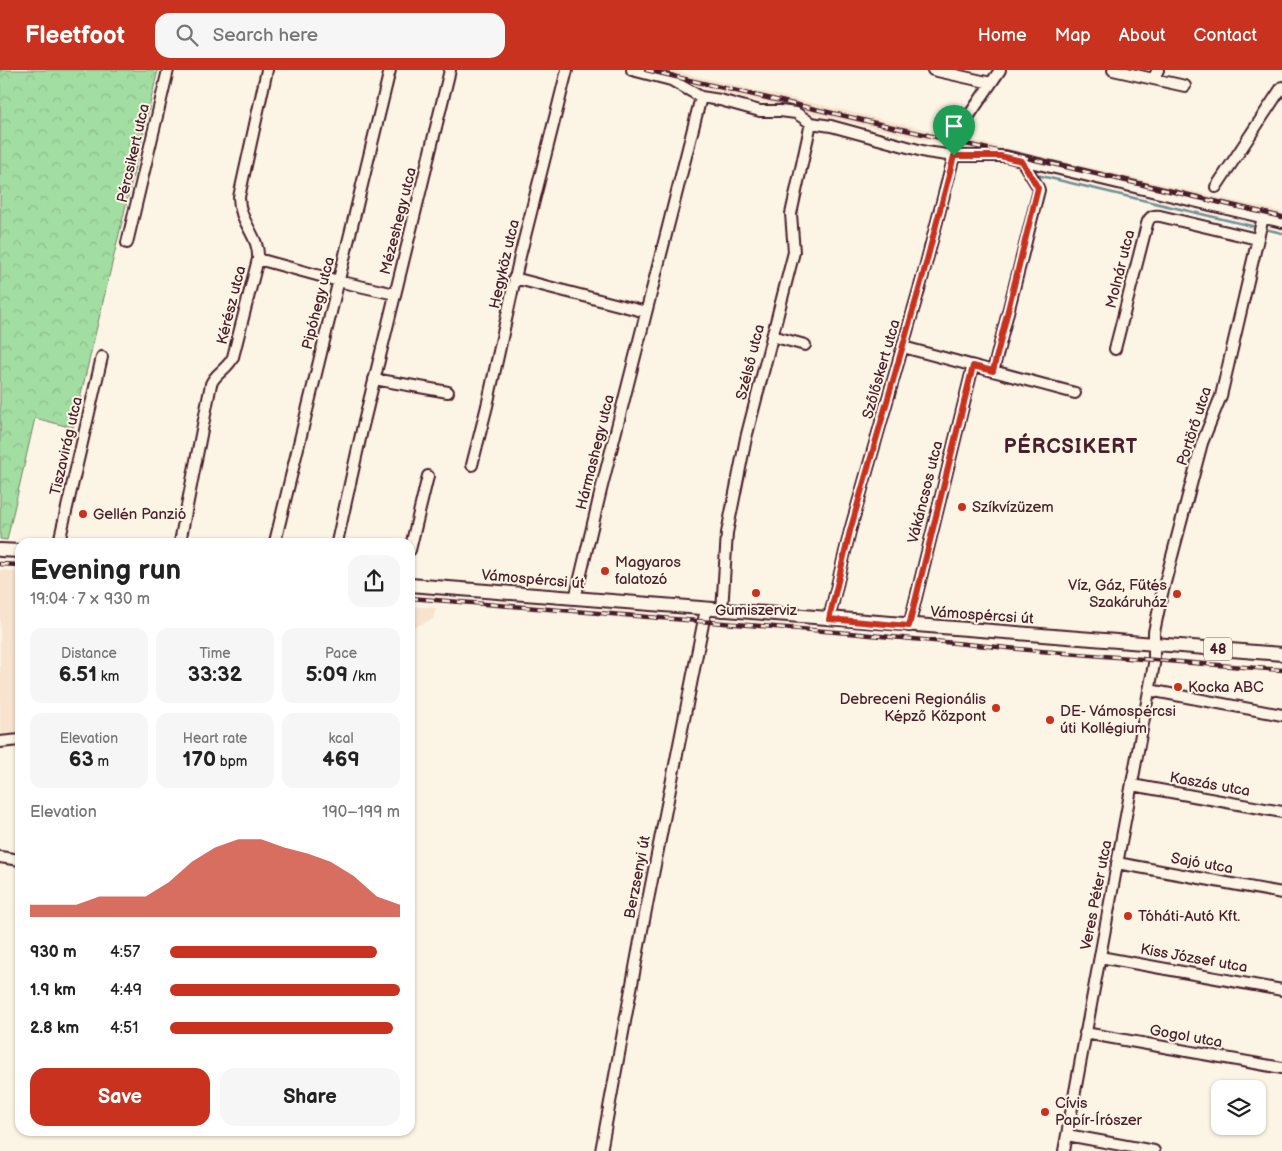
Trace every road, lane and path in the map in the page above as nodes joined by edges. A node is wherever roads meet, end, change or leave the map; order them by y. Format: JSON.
{"nodes":[{"id":1,"x":168,"y":70,"type":"edge"},
{"id":2,"x":267,"y":70,"type":"edge"},
{"id":3,"x":390,"y":70,"type":"edge"},
{"id":4,"x":450,"y":70,"type":"edge"},
{"id":5,"x":567,"y":70,"type":"edge"},
{"id":6,"x":632,"y":70,"type":"edge"},
{"id":7,"x":933,"y":70,"type":"edge"},
{"id":8,"x":1000,"y":70,"type":"edge"},
{"id":9,"x":1113,"y":70,"type":"edge"},
{"id":10,"x":1155,"y":74,"type":"edge"},
{"id":11,"x":991,"y":83,"type":"junction"},
{"id":12,"x":1185,"y":86,"type":"dead end"},
{"id":13,"x":1282,"y":87,"type":"edge"},
{"id":14,"x":701,"y":97,"type":"junction"},
{"id":15,"x":811,"y":123,"type":"junction"},
{"id":16,"x":958,"y":132,"type":"dead end"},
{"id":17,"x":954,"y":156,"type":"junction"},
{"id":18,"x":1022,"y":161,"type":"junction"},
{"id":19,"x":1216,"y":187,"type":"dead end"},
{"id":20,"x":1263,"y":217,"type":"junction"},
{"id":21,"x":1282,"y":222,"type":"edge"},
{"id":22,"x":1257,"y":239,"type":"junction"},
{"id":23,"x":127,"y":243,"type":"dead end"},
{"id":24,"x":258,"y":259,"type":"junction"},
{"id":25,"x":514,"y":278,"type":"junction"},
{"id":26,"x":339,"y":281,"type":"junction"},
{"id":27,"x":395,"y":294,"type":"junction"},
{"id":28,"x":646,"y":312,"type":"junction"},
{"id":29,"x":772,"y":336,"type":"junction"},
{"id":30,"x":805,"y":345,"type":"dead end"},
{"id":31,"x":902,"y":347,"type":"junction"},
{"id":32,"x":1115,"y":349,"type":"dead end"},
{"id":33,"x":102,"y":357,"type":"dead end"},
{"id":34,"x":973,"y":366,"type":"junction"},
{"id":35,"x":993,"y":371,"type":"junction"},
{"id":36,"x":374,"y":379,"type":"junction"},
{"id":37,"x":448,"y":392,"type":"dead end"},
{"id":38,"x":1075,"y":393,"type":"dead end"},
{"id":39,"x":472,"y":465,"type":"dead end"},
{"id":40,"x":428,"y":476,"type":"dead end"},
{"id":41,"x":59,"y":538,"type":"edge"},
{"id":42,"x":181,"y":538,"type":"edge"},
{"id":43,"x":276,"y":538,"type":"edge"},
{"id":44,"x":338,"y":538,"type":"edge"},
{"id":45,"x":413,"y":538,"type":"edge"},
{"id":46,"x":0,"y":550,"type":"edge"},
{"id":47,"x":15,"y":551,"type":"edge"},
{"id":48,"x":415,"y":585,"type":"edge"},
{"id":49,"x":575,"y":599,"type":"junction"},
{"id":50,"x":706,"y":609,"type":"junction"},
{"id":51,"x":722,"y":611,"type":"junction"},
{"id":52,"x":829,"y":619,"type":"junction"},
{"id":53,"x":909,"y":626,"type":"junction"},
{"id":54,"x":1154,"y":644,"type":"junction"},
{"id":55,"x":1282,"y":654,"type":"edge"},
{"id":56,"x":1149,"y":690,"type":"junction"},
{"id":57,"x":1282,"y":714,"type":"edge"},
{"id":58,"x":15,"y":740,"type":"edge"},
{"id":59,"x":0,"y":742,"type":"edge"},
{"id":60,"x":1132,"y":785,"type":"junction"},
{"id":61,"x":1282,"y":812,"type":"edge"},
{"id":62,"x":0,"y":857,"type":"edge"},
{"id":63,"x":15,"y":859,"type":"edge"},
{"id":64,"x":1117,"y":863,"type":"junction"},
{"id":65,"x":1282,"y":893,"type":"edge"},
{"id":66,"x":1100,"y":957,"type":"junction"},
{"id":67,"x":1282,"y":990,"type":"edge"},
{"id":68,"x":1086,"y":1033,"type":"junction"},
{"id":69,"x":1282,"y":1068,"type":"edge"},
{"id":70,"x":1066,"y":1135,"type":"junction"},
{"id":71,"x":601,"y":1151,"type":"edge"},
{"id":72,"x":1064,"y":1151,"type":"edge"},
{"id":73,"x":1154,"y":1151,"type":"edge"}],
"edges":[{"from":1,"to":23,"type":"street","name":"Pércsikert utca"},
{"from":2,"to":24,"type":"street","name":"Kérész utca"},
{"from":3,"to":26,"type":"street","name":"Pipóhegy utca"},
{"from":4,"to":27,"type":"street","name":"Mézeshegy utca"},
{"from":5,"to":25,"type":"street","name":"Hegyköz utca"},
{"from":6,"to":14,"type":"street"},
{"from":7,"to":11,"type":"street"},
{"from":8,"to":11,"type":"street"},
{"from":9,"to":10,"type":"street"},
{"from":10,"to":12,"type":"street"},
{"from":11,"to":16,"type":"street"},
{"from":13,"to":19,"type":"street"},
{"from":14,"to":15,"type":"street"},
{"from":14,"to":28,"type":"street","name":"Hármashegy utca"},
{"from":15,"to":17,"type":"street"},
{"from":15,"to":29,"type":"street","name":"Szélső utca"},
{"from":17,"to":18,"type":"street"},
{"from":17,"to":31,"type":"street","name":"Szőlőskert utca"},
{"from":18,"to":20,"type":"street"},
{"from":18,"to":35,"type":"street"},
{"from":20,"to":21,"type":"street"},
{"from":20,"to":22,"type":"street","name":"Portörő utca"},
{"from":22,"to":32,"type":"street","name":"Molnár utca"},
{"from":22,"to":54,"type":"street","name":"Portörő utca"},
{"from":24,"to":26,"type":"street"},
{"from":24,"to":42,"type":"street","name":"Kérész utca"},
{"from":25,"to":28,"type":"street"},
{"from":25,"to":39,"type":"street","name":"Hegyköz utca"},
{"from":26,"to":27,"type":"street"},
{"from":26,"to":43,"type":"street","name":"Pipóhegy utca"},
{"from":27,"to":36,"type":"street","name":"Mézeshegy utca"},
{"from":28,"to":49,"type":"street","name":"Hármashegy utca"},
{"from":29,"to":30,"type":"street"},
{"from":29,"to":51,"type":"street","name":"Szélső utca"},
{"from":31,"to":34,"type":"street"},
{"from":31,"to":52,"type":"street","name":"Szőlőskert utca"},
{"from":33,"to":41,"type":"street","name":"Tiszavirág utca"},
{"from":34,"to":35,"type":"street"},
{"from":34,"to":53,"type":"street","name":"Vákáncsos utca"},
{"from":35,"to":38,"type":"street"},
{"from":36,"to":37,"type":"street"},
{"from":36,"to":44,"type":"street","name":"Mézeshegy utca"},
{"from":40,"to":45,"type":"street"},
{"from":46,"to":47,"type":"main road"},
{"from":48,"to":49,"type":"main road","name":"Vámospércsi út","number":"48"},
{"from":49,"to":50,"type":"main road","name":"Vámospércsi út","number":"48"},
{"from":50,"to":51,"type":"main road","name":"Vámospércsi út","number":"48"},
{"from":50,"to":71,"type":"street","name":"Berzsenyi út"},
{"from":51,"to":52,"type":"main road","name":"Vámospércsi út","number":"48"},
{"from":52,"to":53,"type":"main road","name":"Vámospércsi út","number":"48"},
{"from":53,"to":54,"type":"main road","name":"Vámospércsi út","number":"48"},
{"from":54,"to":55,"type":"main road","name":"Vámospércsi út","number":"48"},
{"from":54,"to":56,"type":"street","name":"Veres Péter utca"},
{"from":56,"to":57,"type":"street"},
{"from":56,"to":60,"type":"street","name":"Veres Péter utca"},
{"from":58,"to":59,"type":"street"},
{"from":60,"to":61,"type":"street","name":"Kaszás utca"},
{"from":60,"to":64,"type":"street","name":"Veres Péter utca"},
{"from":62,"to":63,"type":"street"},
{"from":64,"to":65,"type":"street","name":"Sajó utca"},
{"from":64,"to":66,"type":"street","name":"Veres Péter utca"},
{"from":66,"to":67,"type":"street","name":"Kiss József utca"},
{"from":66,"to":68,"type":"street","name":"Veres Péter utca"},
{"from":68,"to":69,"type":"street","name":"Gogol utca"},
{"from":68,"to":70,"type":"street","name":"Veres Péter utca"},
{"from":70,"to":72,"type":"street","name":"Veres Péter utca"},
{"from":70,"to":73,"type":"street"}]}
